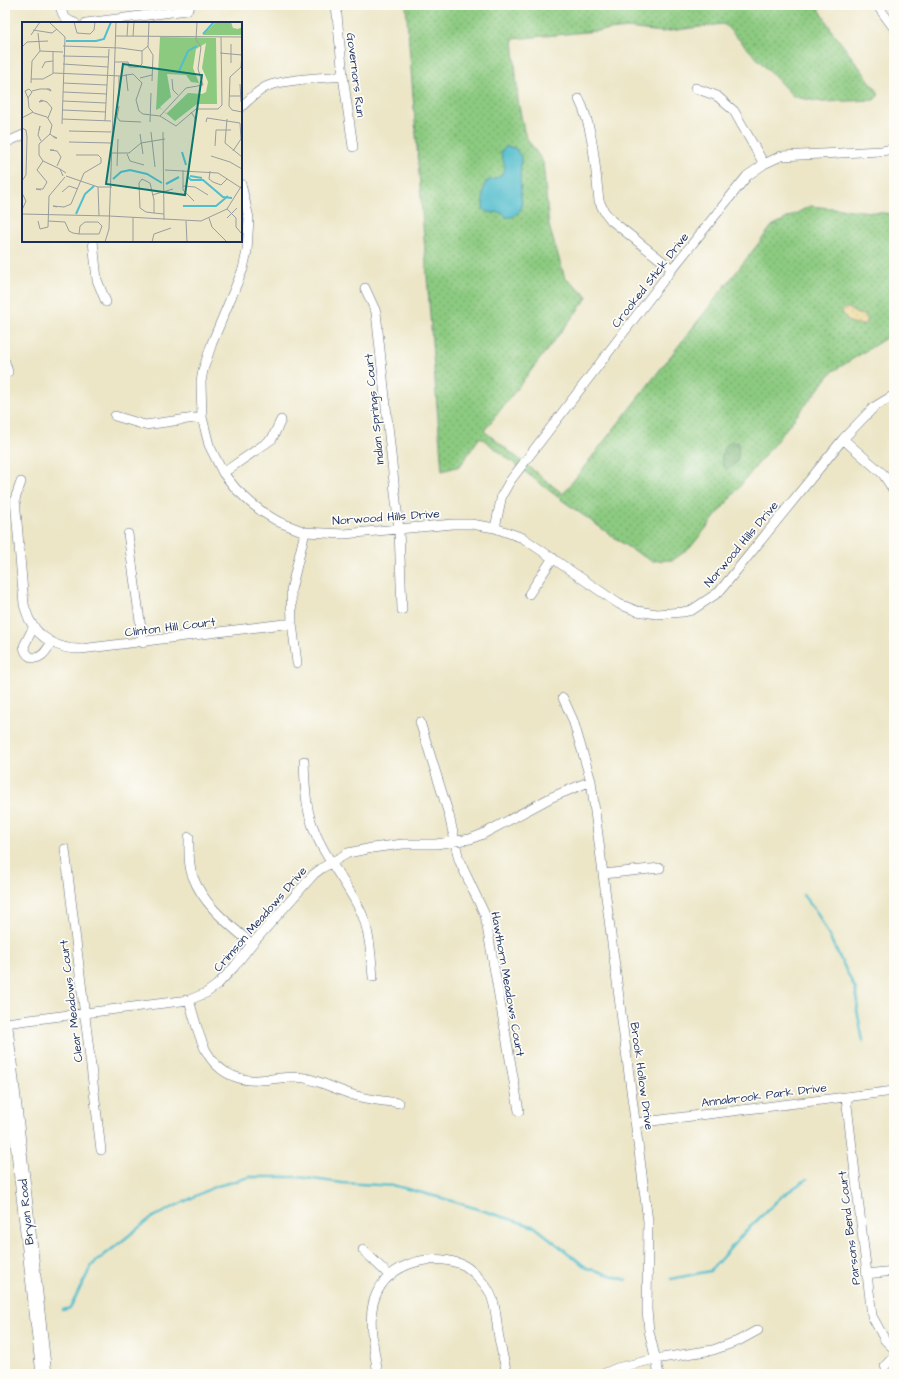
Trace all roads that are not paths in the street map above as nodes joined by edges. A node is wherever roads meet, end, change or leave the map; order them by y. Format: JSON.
{"nodes":[{"id":1,"x":60,"y":5,"type":"edge"},
{"id":2,"x":336,"y":5,"type":"edge"},
{"id":3,"x":877,"y":5,"type":"edge"},
{"id":4,"x":191,"y":6,"type":"edge"},
{"id":5,"x":72,"y":22,"type":"edge"},
{"id":6,"x":94,"y":22,"type":"edge"},
{"id":7,"x":894,"y":28,"type":"edge"},
{"id":8,"x":343,"y":76,"type":"junction"},
{"id":9,"x":695,"y":88,"type":"dead end"},
{"id":10,"x":579,"y":99,"type":"dead end"},
{"id":11,"x":242,"y":107,"type":"edge"},
{"id":12,"x":22,"y":134,"type":"edge"},
{"id":13,"x":5,"y":143,"type":"edge"},
{"id":14,"x":353,"y":147,"type":"dead end"},
{"id":15,"x":894,"y":148,"type":"edge"},
{"id":16,"x":764,"y":164,"type":"junction"},
{"id":17,"x":242,"y":188,"type":"edge"},
{"id":18,"x":93,"y":242,"type":"edge"},
{"id":19,"x":672,"y":269,"type":"junction"},
{"id":20,"x":365,"y":288,"type":"dead end"},
{"id":21,"x":106,"y":302,"type":"dead end"},
{"id":22,"x":5,"y":362,"type":"edge"},
{"id":23,"x":8,"y":372,"type":"dead end"},
{"id":24,"x":894,"y":395,"type":"edge"},
{"id":25,"x":115,"y":416,"type":"dead end"},
{"id":26,"x":202,"y":417,"type":"junction"},
{"id":27,"x":281,"y":420,"type":"dead end"},
{"id":28,"x":843,"y":439,"type":"junction"},
{"id":29,"x":223,"y":473,"type":"junction"},
{"id":30,"x":21,"y":482,"type":"dead end"},
{"id":31,"x":894,"y":491,"type":"edge"},
{"id":32,"x":495,"y":528,"type":"junction"},
{"id":33,"x":399,"y":530,"type":"junction"},
{"id":34,"x":305,"y":532,"type":"junction"},
{"id":35,"x":128,"y":534,"type":"dead end"},
{"id":36,"x":553,"y":558,"type":"junction"},
{"id":37,"x":529,"y":594,"type":"dead end"},
{"id":38,"x":402,"y":610,"type":"dead end"},
{"id":39,"x":292,"y":623,"type":"junction"},
{"id":40,"x":34,"y":626,"type":"junction"},
{"id":41,"x":52,"y":642,"type":"junction"},
{"id":42,"x":143,"y":643,"type":"junction"},
{"id":43,"x":297,"y":663,"type":"dead end"},
{"id":44,"x":562,"y":698,"type":"dead end"},
{"id":45,"x":420,"y":722,"type":"dead end"},
{"id":46,"x":304,"y":761,"type":"dead end"},
{"id":47,"x":591,"y":781,"type":"junction"},
{"id":48,"x":189,"y":837,"type":"dead end"},
{"id":49,"x":455,"y":842,"type":"junction"},
{"id":50,"x":65,"y":849,"type":"dead end"},
{"id":51,"x":332,"y":862,"type":"junction"},
{"id":52,"x":660,"y":868,"type":"dead end"},
{"id":53,"x":603,"y":874,"type":"junction"},
{"id":54,"x":252,"y":944,"type":"junction"},
{"id":55,"x":374,"y":977,"type":"dead end"},
{"id":56,"x":189,"y":1000,"type":"junction"},
{"id":57,"x":84,"y":1013,"type":"junction"},
{"id":58,"x":5,"y":1023,"type":"edge"},
{"id":59,"x":5,"y":1027,"type":"edge"},
{"id":60,"x":894,"y":1091,"type":"edge"},
{"id":61,"x":846,"y":1097,"type":"junction"},
{"id":62,"x":399,"y":1103,"type":"dead end"},
{"id":63,"x":518,"y":1111,"type":"dead end"},
{"id":64,"x":636,"y":1123,"type":"junction"},
{"id":65,"x":101,"y":1150,"type":"dead end"},
{"id":66,"x":364,"y":1250,"type":"dead end"},
{"id":67,"x":894,"y":1271,"type":"edge"},
{"id":68,"x":866,"y":1274,"type":"junction"},
{"id":69,"x":390,"y":1276,"type":"junction"},
{"id":70,"x":758,"y":1330,"type":"dead end"},
{"id":71,"x":894,"y":1349,"type":"edge"},
{"id":72,"x":894,"y":1356,"type":"edge"},
{"id":73,"x":655,"y":1359,"type":"junction"},
{"id":74,"x":885,"y":1366,"type":"dead end"},
{"id":75,"x":44,"y":1374,"type":"edge"},
{"id":76,"x":378,"y":1374,"type":"edge"},
{"id":77,"x":508,"y":1374,"type":"edge"},
{"id":78,"x":603,"y":1374,"type":"edge"},
{"id":79,"x":659,"y":1374,"type":"edge"}],
"edges":[{"from":1,"to":5,"type":"street"},
{"from":2,"to":8,"type":"street","name":"Governors Run"},
{"from":3,"to":7,"type":"street"},
{"from":4,"to":6,"type":"street"},
{"from":8,"to":11,"type":"street"},
{"from":8,"to":14,"type":"street","name":"Governors Run"},
{"from":9,"to":16,"type":"street"},
{"from":10,"to":19,"type":"street"},
{"from":12,"to":13,"type":"street"},
{"from":15,"to":16,"type":"street","name":"Crooked Stick Drive"},
{"from":16,"to":19,"type":"street","name":"Crooked Stick Drive"},
{"from":17,"to":26,"type":"street","name":"Norwood Hills Drive"},
{"from":18,"to":21,"type":"street"},
{"from":19,"to":32,"type":"street","name":"Crooked Stick Drive"},
{"from":20,"to":33,"type":"street","name":"Indian Springs Court"},
{"from":22,"to":23,"type":"street"},
{"from":24,"to":28,"type":"street","name":"Norwood Hills Drive"},
{"from":25,"to":26,"type":"street"},
{"from":26,"to":29,"type":"street","name":"Norwood Hills Drive"},
{"from":27,"to":29,"type":"street"},
{"from":28,"to":31,"type":"street"},
{"from":28,"to":36,"type":"street","name":"Norwood Hills Drive"},
{"from":29,"to":34,"type":"street","name":"Norwood Hills Drive"},
{"from":30,"to":40,"type":"street","name":"Clinton Hill Court"},
{"from":32,"to":33,"type":"street","name":"Norwood Hills Drive"},
{"from":32,"to":36,"type":"street","name":"Norwood Hills Drive"},
{"from":33,"to":34,"type":"street","name":"Norwood Hills Drive"},
{"from":33,"to":38,"type":"street","name":"Indian Springs Court"},
{"from":34,"to":39,"type":"street"},
{"from":35,"to":42,"type":"street"},
{"from":36,"to":37,"type":"street"},
{"from":39,"to":42,"type":"street","name":"Clinton Hill Court"},
{"from":39,"to":43,"type":"street"},
{"from":40,"to":41,"type":"street","name":"Clinton Hill Court"},
{"from":40,"to":41,"type":"street"},
{"from":41,"to":42,"type":"street","name":"Clinton Hill Court"},
{"from":44,"to":47,"type":"street","name":"Brook Hollow Drive"},
{"from":45,"to":49,"type":"street","name":"Hawthorn Meadows Court"},
{"from":46,"to":51,"type":"street"},
{"from":47,"to":49,"type":"street","name":"Crimson Meadows Drive"},
{"from":47,"to":53,"type":"street","name":"Brook Hollow Drive"},
{"from":48,"to":54,"type":"street"},
{"from":49,"to":51,"type":"street","name":"Crimson Meadows Drive"},
{"from":49,"to":63,"type":"street","name":"Hawthorn Meadows Court"},
{"from":50,"to":57,"type":"street","name":"Clear Meadows Court"},
{"from":51,"to":54,"type":"street","name":"Crimson Meadows Drive"},
{"from":51,"to":55,"type":"street"},
{"from":52,"to":53,"type":"street"},
{"from":53,"to":64,"type":"street","name":"Brook Hollow Drive"},
{"from":54,"to":56,"type":"street","name":"Crimson Meadows Drive"},
{"from":56,"to":57,"type":"street","name":"Crimson Meadows Drive"},
{"from":56,"to":62,"type":"street"},
{"from":57,"to":58,"type":"street","name":"Crimson Meadows Drive"},
{"from":57,"to":65,"type":"street","name":"Clear Meadows Court"},
{"from":59,"to":75,"type":"main road","name":"Bryan Road"},
{"from":60,"to":61,"type":"street","name":"Annabrook Park Drive"},
{"from":61,"to":64,"type":"street","name":"Annabrook Park Drive"},
{"from":61,"to":68,"type":"street","name":"Parsons Bend Court"},
{"from":64,"to":73,"type":"street","name":"Brook Hollow Drive"},
{"from":66,"to":69,"type":"street"},
{"from":67,"to":68,"type":"street"},
{"from":68,"to":71,"type":"street","name":"Parsons Bend Court"},
{"from":69,"to":76,"type":"street"},
{"from":69,"to":77,"type":"street"},
{"from":70,"to":73,"type":"street"},
{"from":72,"to":74,"type":"street"},
{"from":73,"to":78,"type":"street"},
{"from":73,"to":79,"type":"street","name":"Brook Hollow Drive"}]}
